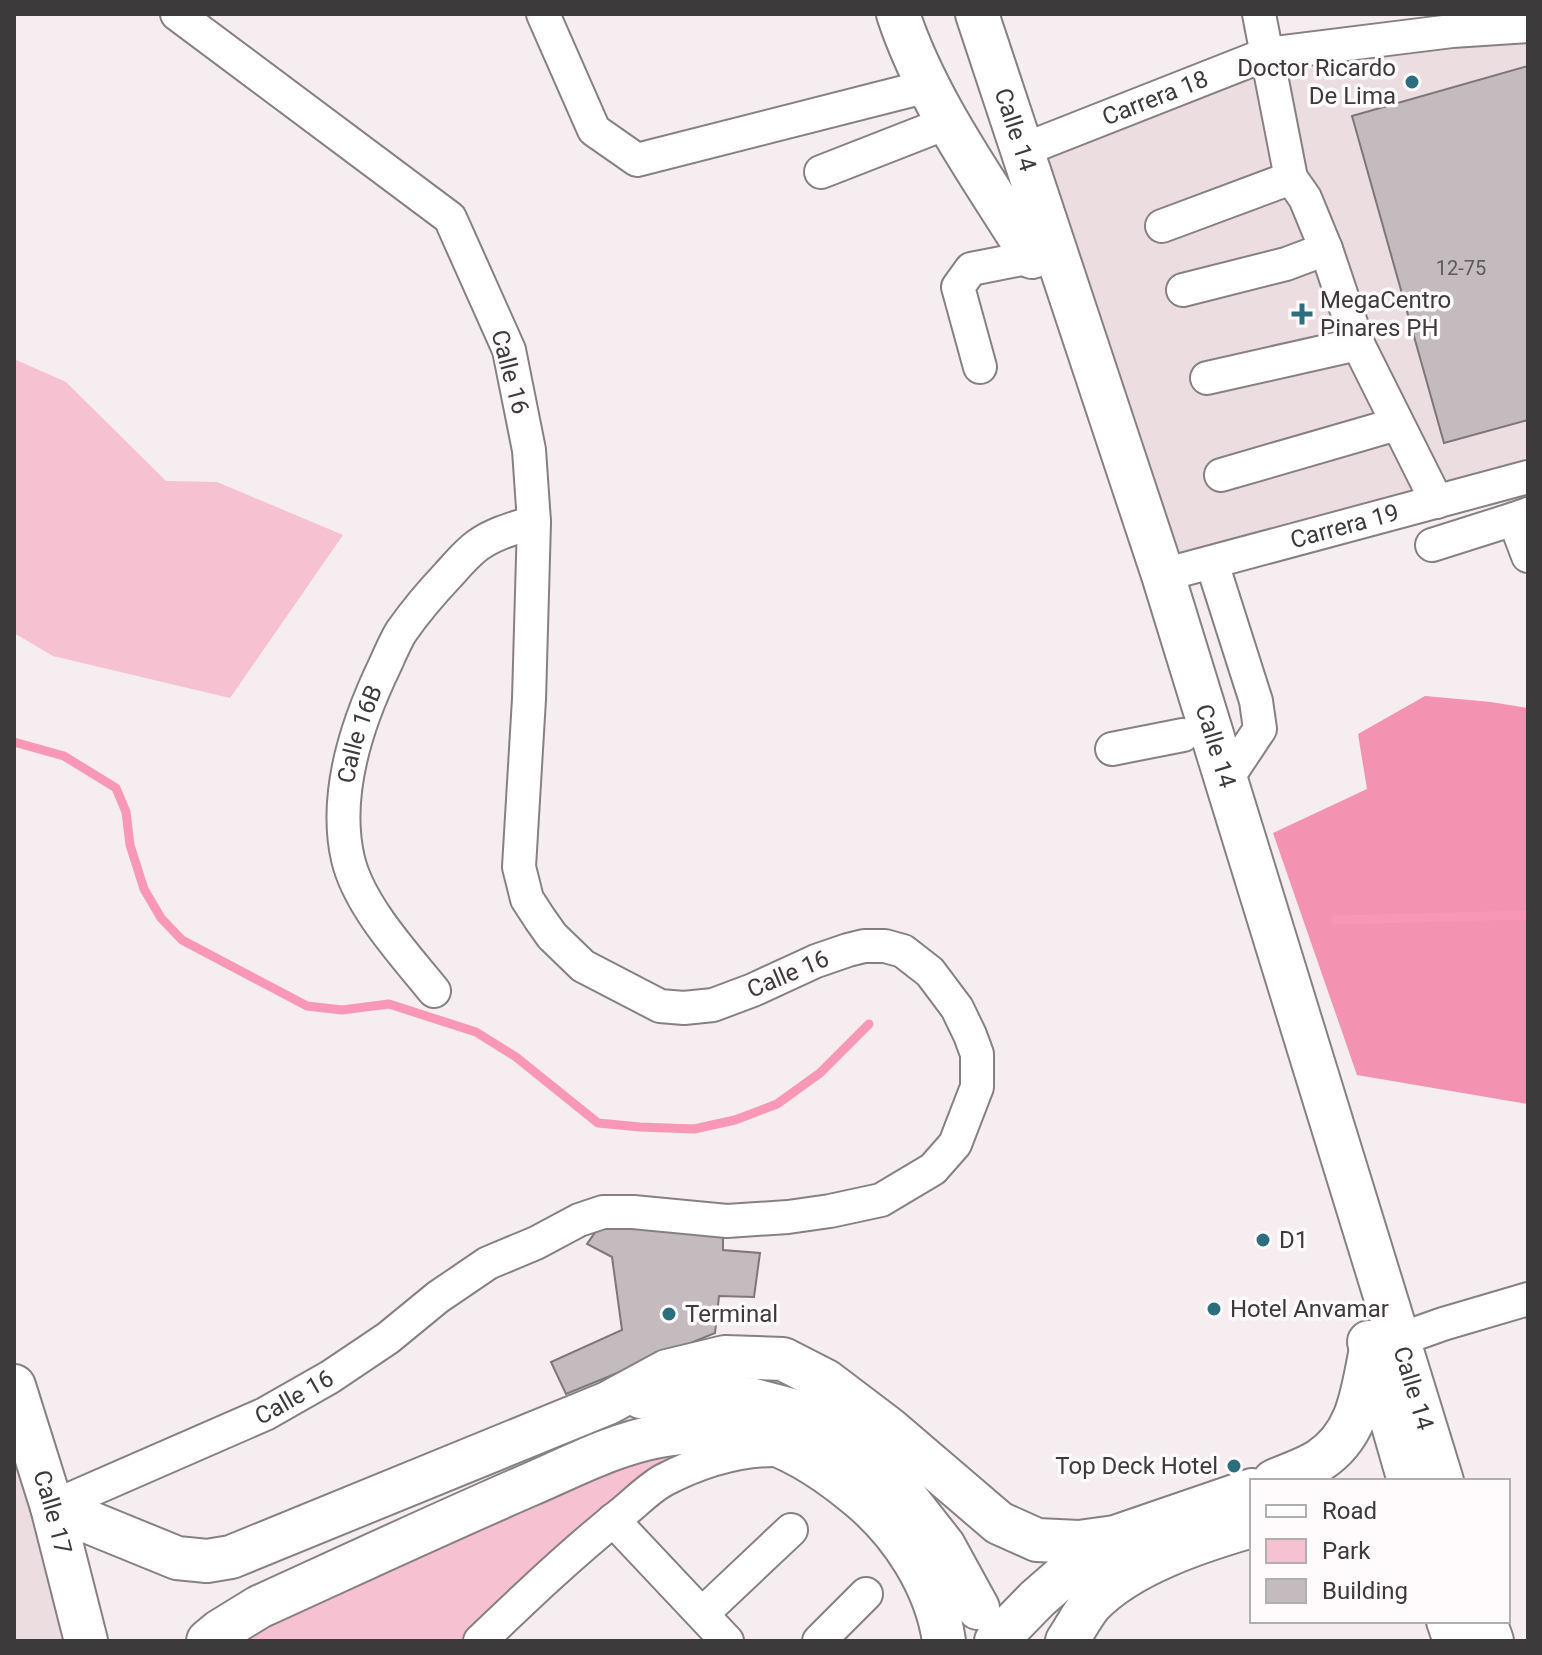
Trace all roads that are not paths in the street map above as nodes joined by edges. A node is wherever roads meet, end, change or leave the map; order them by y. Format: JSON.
{"nodes":[{"id":1,"x":177,"y":14,"type":"edge"},
{"id":2,"x":543,"y":14,"type":"edge"},
{"id":3,"x":898,"y":14,"type":"edge"},
{"id":4,"x":949,"y":14,"type":"edge"},
{"id":5,"x":977,"y":14,"type":"edge"},
{"id":6,"x":1001,"y":14,"type":"edge"},
{"id":7,"x":1259,"y":14,"type":"edge"},
{"id":8,"x":1528,"y":26,"type":"edge"},
{"id":9,"x":1267,"y":54,"type":"junction"},
{"id":10,"x":987,"y":85,"type":"junction"},
{"id":11,"x":928,"y":86,"type":"junction"},
{"id":12,"x":949,"y":122,"type":"junction"},
{"id":13,"x":1023,"y":150,"type":"junction"},
{"id":14,"x":821,"y":172,"type":"dead end"},
{"id":15,"x":1291,"y":178,"type":"junction"},
{"id":16,"x":1162,"y":226,"type":"dead end"},
{"id":17,"x":1326,"y":249,"type":"junction"},
{"id":18,"x":1032,"y":257,"type":"junction"},
{"id":19,"x":1183,"y":290,"type":"dead end"},
{"id":20,"x":1358,"y":344,"type":"junction"},
{"id":21,"x":980,"y":367,"type":"dead end"},
{"id":22,"x":1207,"y":378,"type":"dead end"},
{"id":23,"x":1397,"y":424,"type":"junction"},
{"id":24,"x":1221,"y":475,"type":"dead end"},
{"id":25,"x":1528,"y":477,"type":"edge"},
{"id":26,"x":1437,"y":502,"type":"junction"},
{"id":27,"x":1521,"y":516,"type":"edge"},
{"id":28,"x":534,"y":522,"type":"junction"},
{"id":29,"x":1432,"y":545,"type":"dead end"},
{"id":30,"x":1528,"y":556,"type":"edge"},
{"id":31,"x":1212,"y":563,"type":"junction"},
{"id":32,"x":1163,"y":575,"type":"junction"},
{"id":33,"x":1183,"y":735,"type":"junction"},
{"id":34,"x":1112,"y":749,"type":"dead end"},
{"id":35,"x":1226,"y":780,"type":"junction"},
{"id":36,"x":434,"y":991,"type":"dead end"},
{"id":37,"x":1528,"y":1299,"type":"edge"},
{"id":38,"x":1385,"y":1345,"type":"junction"},
{"id":39,"x":14,"y":1386,"type":"edge"},
{"id":40,"x":608,"y":1403,"type":"junction"},
{"id":41,"x":786,"y":1450,"type":"junction"},
{"id":42,"x":1424,"y":1472,"type":"edge"},
{"id":43,"x":1278,"y":1479,"type":"edge"},
{"id":44,"x":1250,"y":1491,"type":"edge"},
{"id":45,"x":52,"y":1507,"type":"junction"},
{"id":46,"x":613,"y":1520,"type":"junction"},
{"id":47,"x":1250,"y":1527,"type":"edge"},
{"id":48,"x":791,"y":1530,"type":"dead end"},
{"id":49,"x":1115,"y":1537,"type":"junction"},
{"id":50,"x":866,"y":1594,"type":"dead end"},
{"id":51,"x":702,"y":1614,"type":"junction"},
{"id":52,"x":987,"y":1624,"type":"edge"},
{"id":53,"x":86,"y":1641,"type":"edge"},
{"id":54,"x":208,"y":1641,"type":"edge"},
{"id":55,"x":480,"y":1641,"type":"edge"},
{"id":56,"x":727,"y":1641,"type":"edge"},
{"id":57,"x":819,"y":1641,"type":"edge"},
{"id":58,"x":944,"y":1641,"type":"edge"},
{"id":59,"x":1067,"y":1641,"type":"edge"}],
"edges":[{"from":1,"to":28,"type":"street","name":"Calle 16"},
{"from":2,"to":11,"type":"street"},
{"from":3,"to":11,"type":"main road"},
{"from":4,"to":10,"type":"main road","name":"Calle 14"},
{"from":5,"to":10,"type":"main road","name":"Calle 14"},
{"from":6,"to":13,"type":"main road"},
{"from":7,"to":9,"type":"street"},
{"from":8,"to":9,"type":"street","name":"Carrera 18"},
{"from":9,"to":13,"type":"street","name":"Carrera 18"},
{"from":9,"to":15,"type":"street"},
{"from":10,"to":13,"type":"main road","name":"Calle 14"},
{"from":10,"to":18,"type":"main road","name":"Calle 14"},
{"from":11,"to":12,"type":"main road"},
{"from":12,"to":14,"type":"street"},
{"from":12,"to":18,"type":"main road"},
{"from":13,"to":32,"type":"main road","name":"Calle 14"},
{"from":15,"to":16,"type":"street"},
{"from":15,"to":17,"type":"street"},
{"from":17,"to":19,"type":"street"},
{"from":17,"to":20,"type":"street"},
{"from":18,"to":21,"type":"street"},
{"from":18,"to":33,"type":"main road","name":"Calle 14"},
{"from":20,"to":22,"type":"street"},
{"from":20,"to":23,"type":"street"},
{"from":23,"to":24,"type":"street"},
{"from":23,"to":26,"type":"street"},
{"from":25,"to":26,"type":"street","name":"Carrera 19"},
{"from":26,"to":31,"type":"street","name":"Carrera 19"},
{"from":27,"to":29,"type":"street"},
{"from":27,"to":30,"type":"street"},
{"from":28,"to":36,"type":"street","name":"Calle 16B"},
{"from":28,"to":45,"type":"street","name":"Calle 16"},
{"from":31,"to":32,"type":"street","name":"Carrera 19"},
{"from":31,"to":35,"type":"street"},
{"from":32,"to":35,"type":"main road","name":"Calle 14"},
{"from":33,"to":34,"type":"street"},
{"from":33,"to":38,"type":"main road","name":"Calle 14"},
{"from":35,"to":38,"type":"main road","name":"Calle 14"},
{"from":37,"to":38,"type":"street"},
{"from":38,"to":42,"type":"main road","name":"Calle 14"},
{"from":38,"to":43,"type":"main road"},
{"from":39,"to":45,"type":"main road","name":"Calle 17"},
{"from":40,"to":45,"type":"main road"},
{"from":40,"to":49,"type":"main road"},
{"from":40,"to":52,"type":"main road"},
{"from":41,"to":46,"type":"street"},
{"from":41,"to":54,"type":"main road"},
{"from":41,"to":58,"type":"main road"},
{"from":44,"to":49,"type":"main road"},
{"from":45,"to":53,"type":"main road","name":"Calle 17"},
{"from":46,"to":51,"type":"street"},
{"from":46,"to":55,"type":"street"},
{"from":47,"to":59,"type":"main road"},
{"from":48,"to":51,"type":"street"},
{"from":49,"to":52,"type":"main road"},
{"from":50,"to":57,"type":"street"},
{"from":51,"to":56,"type":"street"}]}
